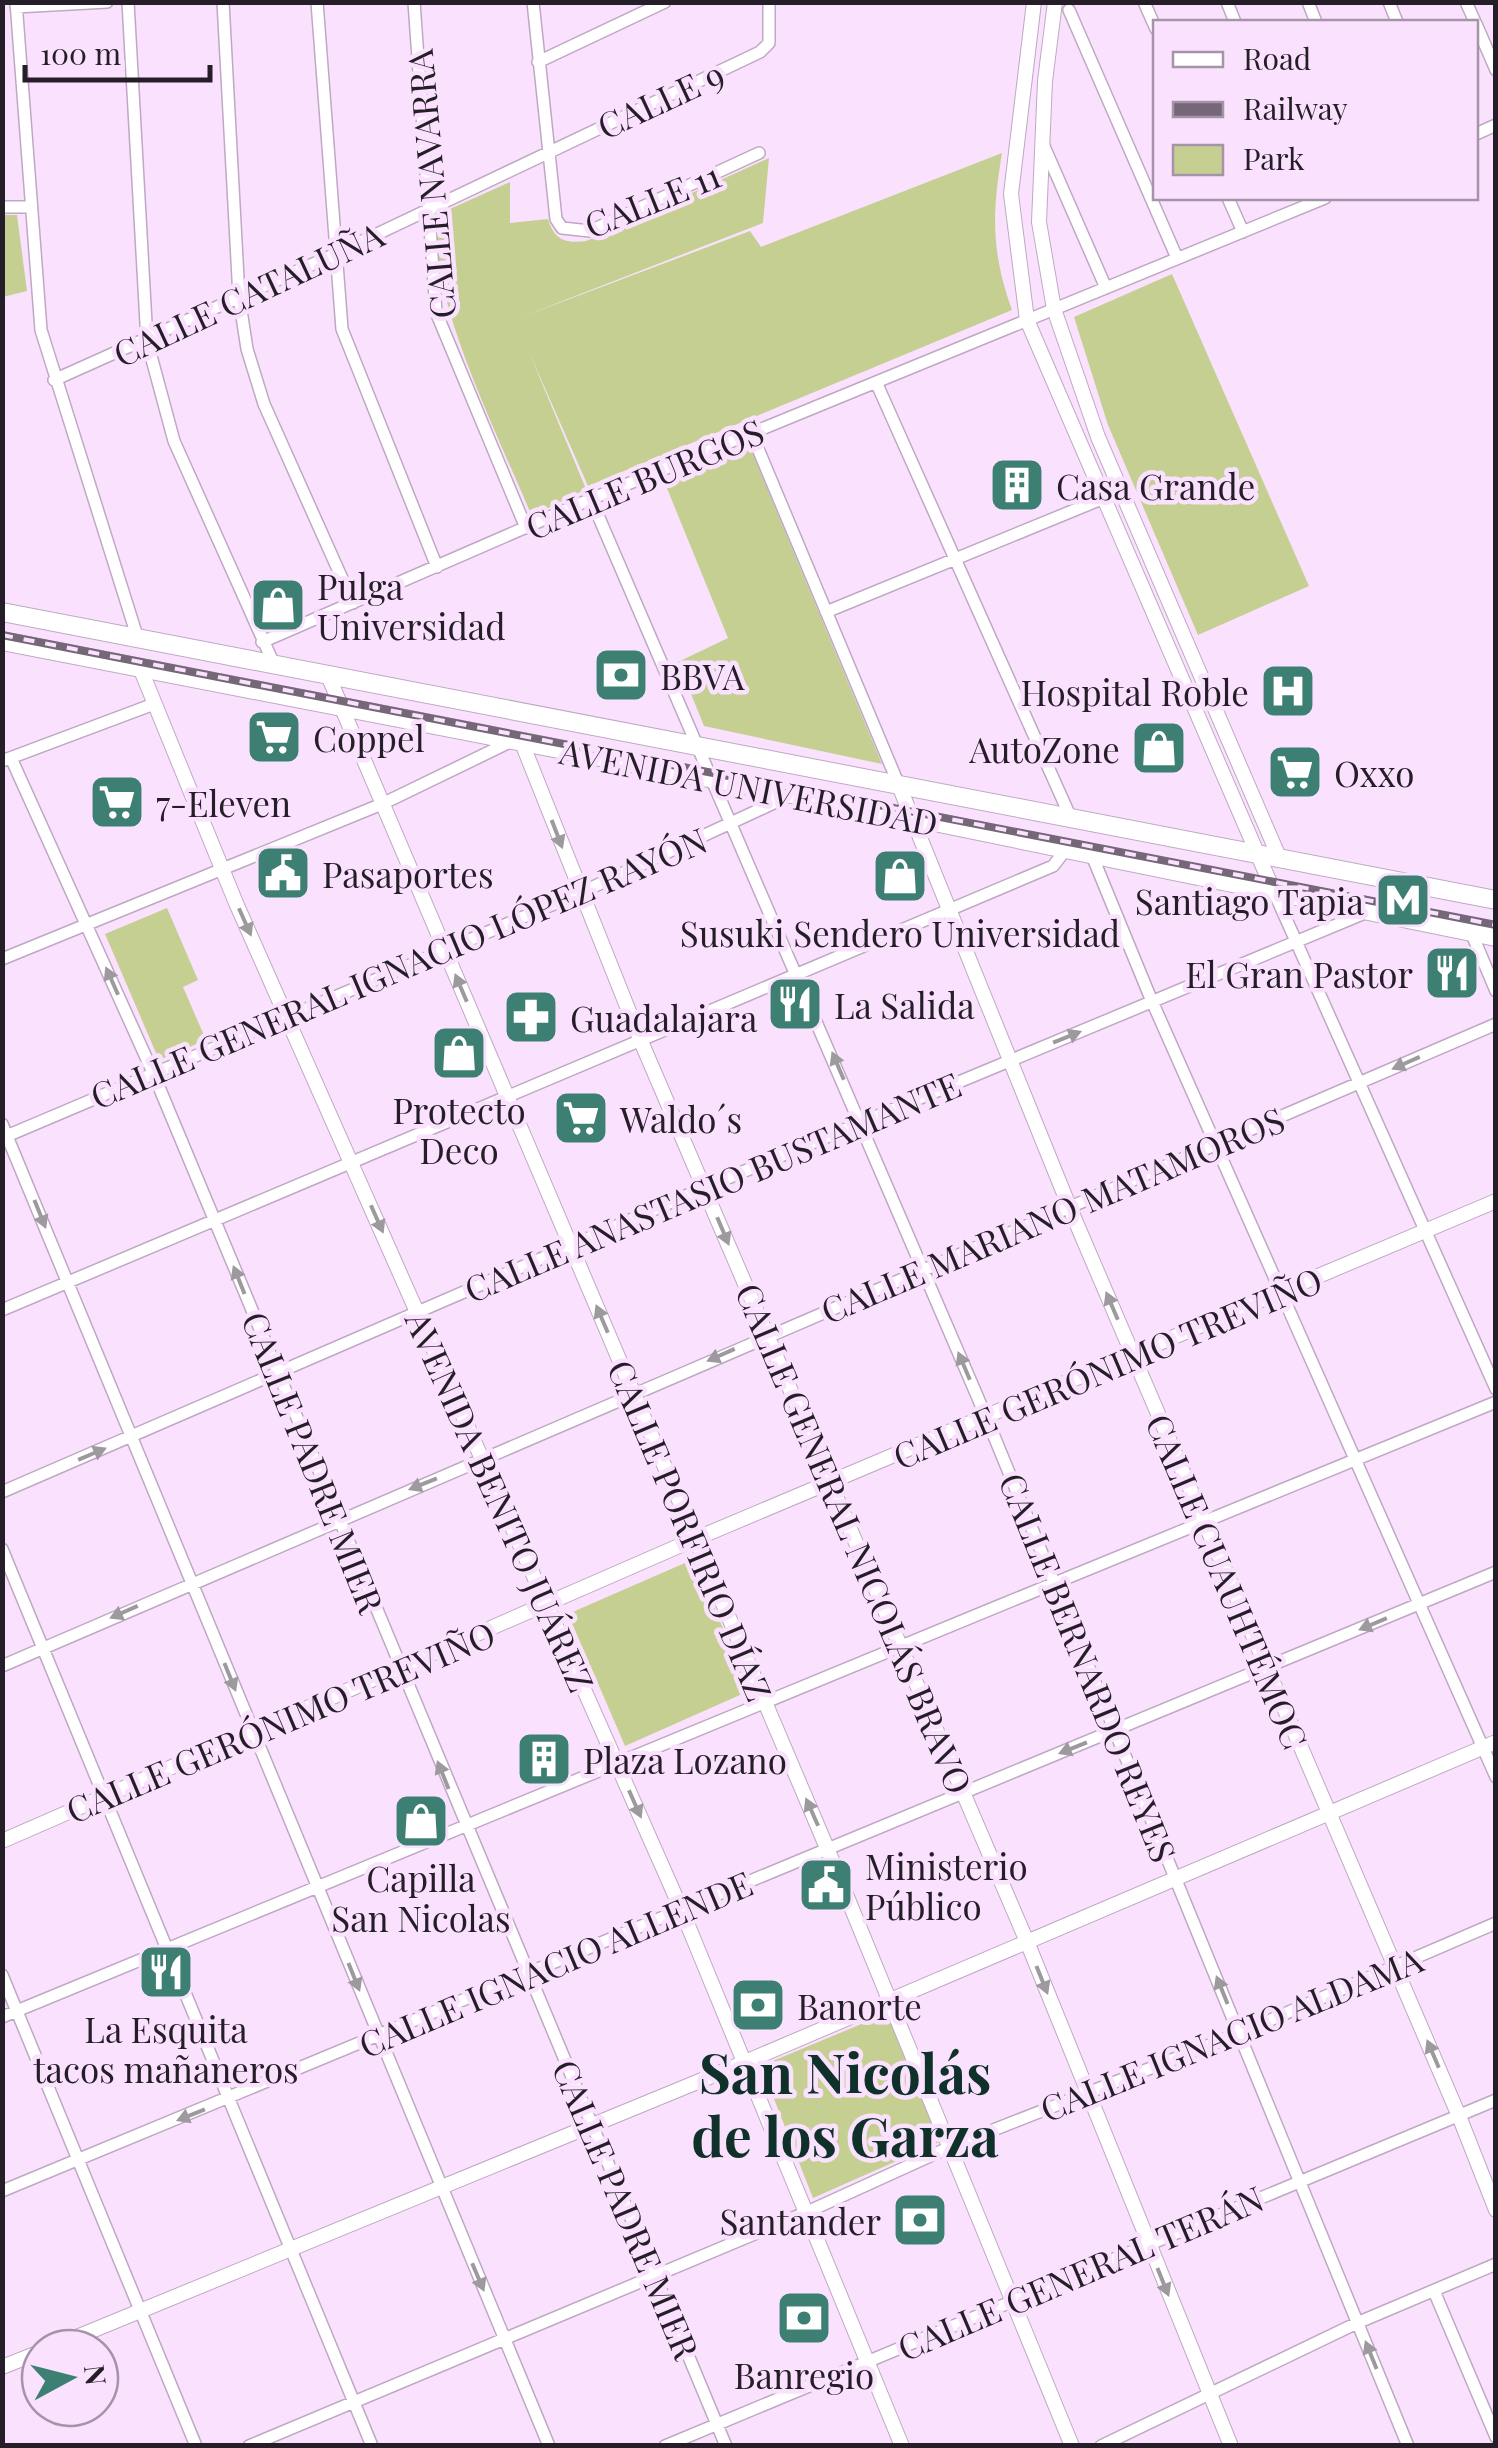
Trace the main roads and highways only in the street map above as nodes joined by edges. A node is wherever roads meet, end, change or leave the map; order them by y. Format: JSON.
{"nodes":[{"id":1,"x":2,"y":612,"type":"edge"},
{"id":2,"x":2,"y":641,"type":"edge"},
{"id":3,"x":1496,"y":900,"type":"edge"},
{"id":4,"x":1496,"y":937,"type":"edge"}],
"edges":[{"from":1,"to":3,"type":"highway","name":"AVENIDA UNIVERSIDAD"},
{"from":2,"to":4,"type":"highway","name":"AVENIDA UNIVERSIDAD"}]}
